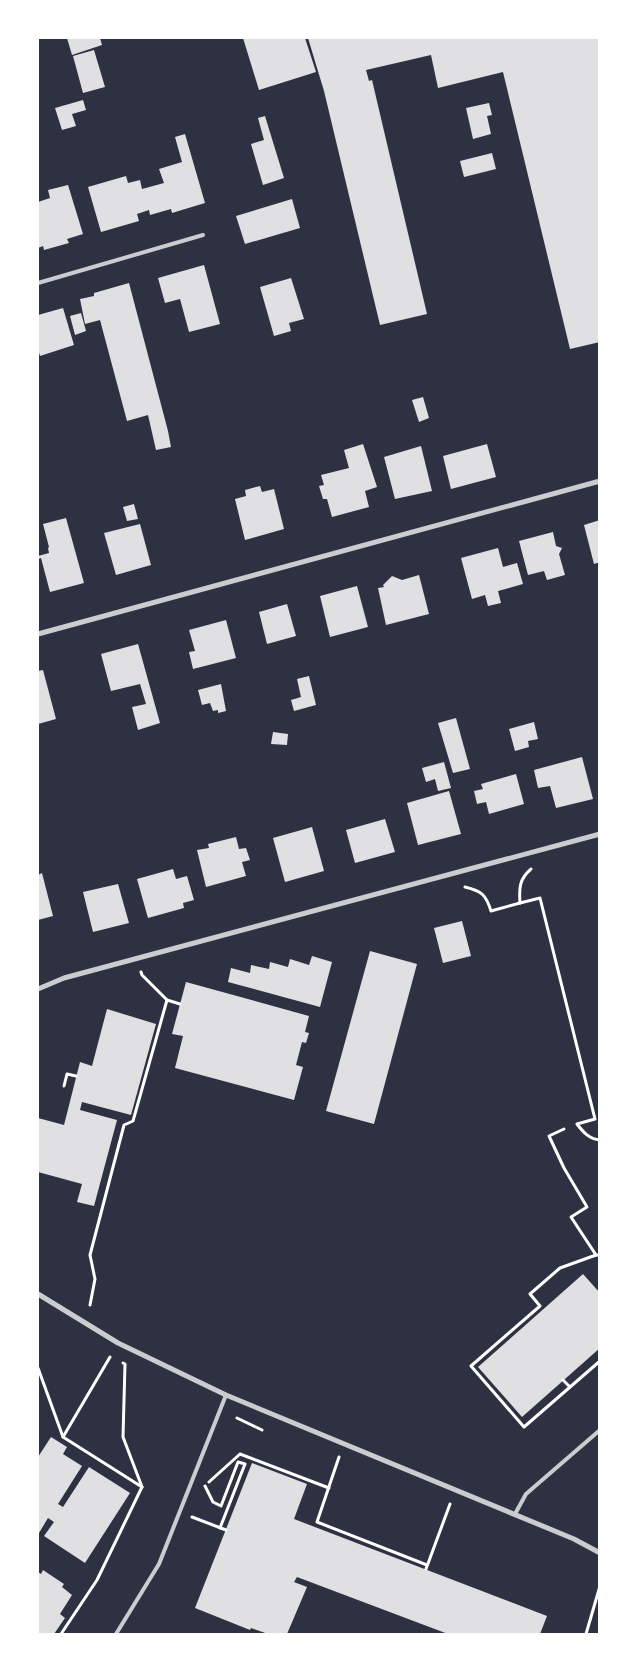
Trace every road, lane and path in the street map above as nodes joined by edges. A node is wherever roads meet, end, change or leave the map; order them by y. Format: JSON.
{"nodes":[{"id":1,"x":203,"y":235,"type":"dead end"},
{"id":2,"x":38,"y":283,"type":"edge"},
{"id":3,"x":600,"y":482,"type":"edge"},
{"id":4,"x":38,"y":634,"type":"edge"},
{"id":5,"x":600,"y":834,"type":"edge"},
{"id":6,"x":530,"y":853,"type":"junction"},
{"id":7,"x":451,"y":874,"type":"junction"},
{"id":8,"x":520,"y":904,"type":"junction"},
{"id":9,"x":137,"y":958,"type":"junction"},
{"id":10,"x":38,"y":989,"type":"edge"},
{"id":11,"x":167,"y":1000,"type":"junction"},
{"id":12,"x":180,"y":1004,"type":"dead end"},
{"id":13,"x":76,"y":1076,"type":"dead end"},
{"id":14,"x":64,"y":1086,"type":"dead end"},
{"id":15,"x":564,"y":1129,"type":"dead end"},
{"id":16,"x":600,"y":1140,"type":"edge"},
{"id":17,"x":598,"y":1255,"type":"edge"},
{"id":18,"x":38,"y":1294,"type":"edge"},
{"id":19,"x":90,"y":1305,"type":"dead end"},
{"id":20,"x":104,"y":1353,"type":"dead end"},
{"id":21,"x":110,"y":1356,"type":"junction"},
{"id":22,"x":600,"y":1361,"type":"edge"},
{"id":23,"x":38,"y":1368,"type":"edge"},
{"id":24,"x":563,"y":1380,"type":"dead end"},
{"id":25,"x":570,"y":1387,"type":"junction"},
{"id":26,"x":226,"y":1395,"type":"junction"},
{"id":27,"x":600,"y":1430,"type":"edge"},
{"id":28,"x":63,"y":1437,"type":"junction"},
{"id":29,"x":344,"y":1444,"type":"junction"},
{"id":30,"x":192,"y":1480,"type":"junction"},
{"id":31,"x":205,"y":1486,"type":"junction"},
{"id":32,"x":142,"y":1487,"type":"junction"},
{"id":33,"x":329,"y":1488,"type":"junction"},
{"id":34,"x":456,"y":1490,"type":"junction"},
{"id":35,"x":515,"y":1514,"type":"junction"},
{"id":36,"x":195,"y":1519,"type":"dead end"},
{"id":37,"x":220,"y":1528,"type":"junction"},
{"id":38,"x":226,"y":1530,"type":"dead end"},
{"id":39,"x":600,"y":1553,"type":"edge"},
{"id":40,"x":427,"y":1565,"type":"junction"},
{"id":41,"x":426,"y":1569,"type":"dead end"},
{"id":42,"x":600,"y":1586,"type":"edge"},
{"id":43,"x":61,"y":1634,"type":"edge"},
{"id":44,"x":116,"y":1634,"type":"edge"},
{"id":45,"x":586,"y":1634,"type":"edge"}],
"edges":[{"from":1,"to":2,"type":"lane"},
{"from":3,"to":4,"type":"street"},
{"from":5,"to":6,"type":"street"},
{"from":6,"to":7,"type":"street"},
{"from":6,"to":8,"type":"path"},
{"from":7,"to":8,"type":"path"},
{"from":7,"to":9,"type":"street"},
{"from":8,"to":16,"type":"path"},
{"from":9,"to":10,"type":"street"},
{"from":9,"to":11,"type":"path"},
{"from":11,"to":12,"type":"path"},
{"from":11,"to":19,"type":"path"},
{"from":13,"to":14,"type":"path"},
{"from":15,"to":17,"type":"path"},
{"from":17,"to":25,"type":"path"},
{"from":18,"to":26,"type":"street"},
{"from":20,"to":21,"type":"path"},
{"from":21,"to":28,"type":"path"},
{"from":21,"to":32,"type":"path"},
{"from":22,"to":25,"type":"path"},
{"from":23,"to":28,"type":"path"},
{"from":24,"to":25,"type":"path"},
{"from":26,"to":29,"type":"street"},
{"from":26,"to":30,"type":"lane"},
{"from":27,"to":35,"type":"lane"},
{"from":28,"to":32,"type":"path"},
{"from":29,"to":33,"type":"path"},
{"from":29,"to":34,"type":"street"},
{"from":30,"to":31,"type":"path"},
{"from":30,"to":44,"type":"lane"},
{"from":31,"to":33,"type":"path"},
{"from":31,"to":37,"type":"path"},
{"from":32,"to":43,"type":"path"},
{"from":33,"to":40,"type":"path"},
{"from":34,"to":35,"type":"street"},
{"from":34,"to":40,"type":"path"},
{"from":35,"to":39,"type":"street"},
{"from":36,"to":37,"type":"path"},
{"from":37,"to":38,"type":"path"},
{"from":40,"to":41,"type":"path"},
{"from":42,"to":45,"type":"path"}]}
